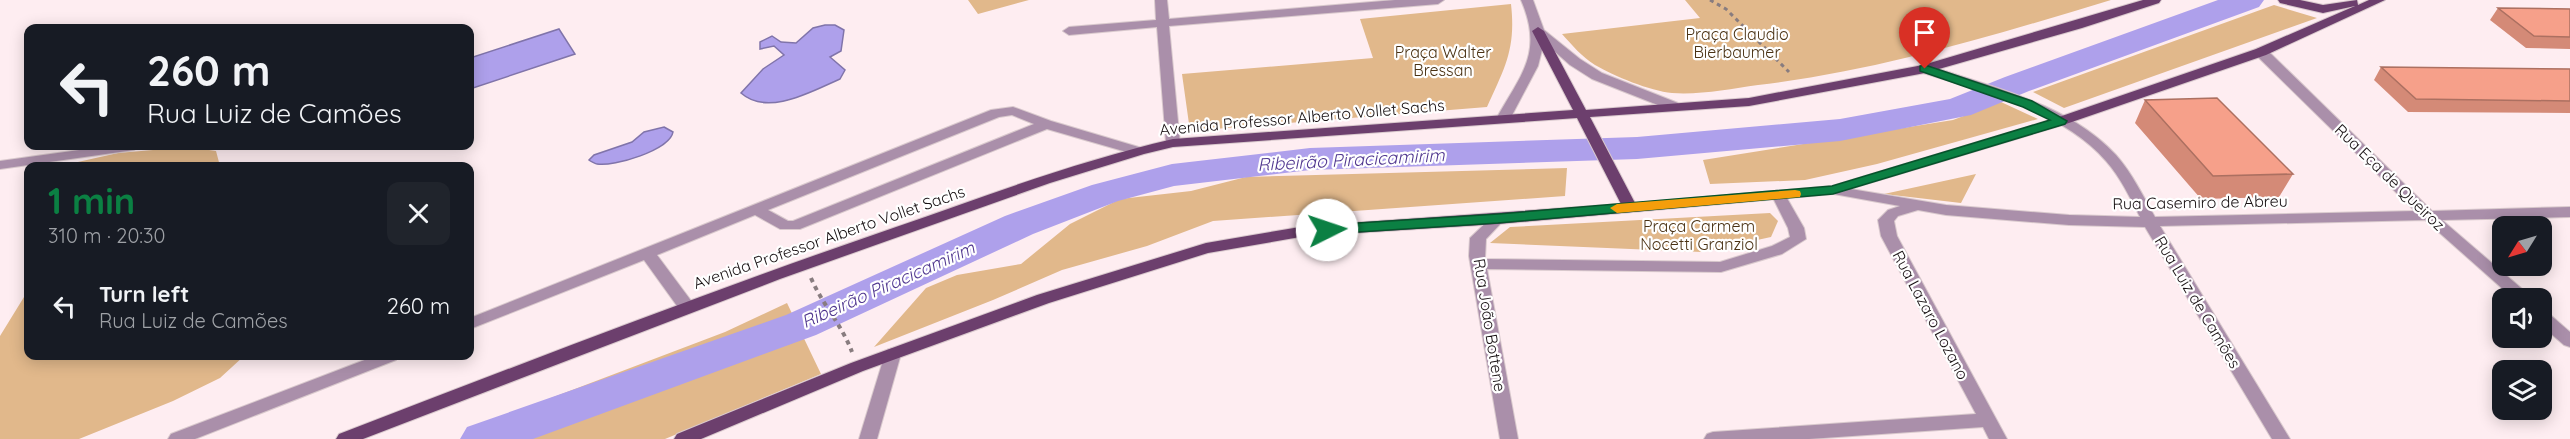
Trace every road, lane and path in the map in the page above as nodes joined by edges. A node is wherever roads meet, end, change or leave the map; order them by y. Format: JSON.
{"nodes":[{"id":1,"x":1161,"y":0,"type":"edge"},
{"id":2,"x":1438,"y":0,"type":"edge"},
{"id":3,"x":1527,"y":0,"type":"edge"},
{"id":4,"x":1710,"y":0,"type":"edge"},
{"id":5,"x":2155,"y":0,"type":"edge"},
{"id":6,"x":2284,"y":0,"type":"edge"},
{"id":7,"x":2365,"y":0,"type":"edge"},
{"id":8,"x":2379,"y":0,"type":"edge"},
{"id":9,"x":1358,"y":3,"type":"edge"},
{"id":10,"x":1163,"y":23,"type":"junction"},
{"id":11,"x":1069,"y":31,"type":"dead end"},
{"id":12,"x":1538,"y":32,"type":"junction"},
{"id":13,"x":2261,"y":52,"type":"junction"},
{"id":14,"x":1925,"y":69,"type":"junction"},
{"id":15,"x":1789,"y":72,"type":"dead end"},
{"id":16,"x":1673,"y":106,"type":"junction"},
{"id":17,"x":1582,"y":112,"type":"junction"},
{"id":18,"x":1503,"y":119,"type":"junction"},
{"id":19,"x":2061,"y":121,"type":"junction"},
{"id":20,"x":1046,"y":124,"type":"junction"},
{"id":21,"x":1173,"y":143,"type":"junction"},
{"id":22,"x":106,"y":150,"type":"edge"},
{"id":23,"x":1137,"y":151,"type":"junction"},
{"id":24,"x":0,"y":165,"type":"edge"},
{"id":25,"x":1833,"y":190,"type":"junction"},
{"id":26,"x":1779,"y":196,"type":"junction"},
{"id":27,"x":1630,"y":207,"type":"junction"},
{"id":28,"x":1917,"y":207,"type":"junction"},
{"id":29,"x":758,"y":210,"type":"junction"},
{"id":30,"x":2570,"y":212,"type":"edge"},
{"id":31,"x":2428,"y":215,"type":"junction"},
{"id":32,"x":1498,"y":219,"type":"junction"},
{"id":33,"x":2149,"y":222,"type":"junction"},
{"id":34,"x":648,"y":254,"type":"junction"},
{"id":35,"x":1478,"y":264,"type":"junction"},
{"id":36,"x":2511,"y":288,"type":"edge"},
{"id":37,"x":816,"y":292,"type":"dead end"},
{"id":38,"x":686,"y":306,"type":"junction"},
{"id":39,"x":474,"y":322,"type":"edge"},
{"id":40,"x":2552,"y":325,"type":"edge"},
{"id":41,"x":849,"y":341,"type":"dead end"},
{"id":42,"x":2570,"y":341,"type":"edge"},
{"id":43,"x":893,"y":354,"type":"junction"},
{"id":44,"x":380,"y":360,"type":"edge"},
{"id":45,"x":1986,"y":420,"type":"junction"},
{"id":46,"x":1742,"y":438,"type":"edge"},
{"id":47,"x":177,"y":439,"type":"edge"},
{"id":48,"x":345,"y":439,"type":"edge"},
{"id":49,"x":683,"y":439,"type":"edge"},
{"id":50,"x":868,"y":439,"type":"edge"},
{"id":51,"x":1509,"y":439,"type":"edge"},
{"id":52,"x":1713,"y":439,"type":"edge"},
{"id":53,"x":1998,"y":439,"type":"edge"},
{"id":54,"x":2281,"y":439,"type":"edge"}],
"edges":[{"from":1,"to":10,"type":"street"},
{"from":2,"to":9,"type":"street"},
{"from":3,"to":12,"type":"street"},
{"from":4,"to":15,"type":"path"},
{"from":5,"to":14,"type":"main road","name":"Avenida Professor Alberto Vollet Sachs"},
{"from":6,"to":7,"type":"main road"},
{"from":8,"to":13,"type":"main road"},
{"from":9,"to":10,"type":"street"},
{"from":10,"to":11,"type":"street"},
{"from":10,"to":21,"type":"street"},
{"from":12,"to":16,"type":"street"},
{"from":12,"to":17,"type":"main road"},
{"from":12,"to":18,"type":"street"},
{"from":13,"to":19,"type":"main road"},
{"from":13,"to":31,"type":"street","name":"Rua Eça de Queiroz"},
{"from":14,"to":16,"type":"main road","name":"Avenida Professor Alberto Vollet Sachs"},
{"from":14,"to":19,"type":"street","name":"Rua Luiz de Camões"},
{"from":16,"to":17,"type":"main road","name":"Avenida Professor Alberto Vollet Sachs"},
{"from":17,"to":18,"type":"main road","name":"Avenida Professor Alberto Vollet Sachs"},
{"from":17,"to":27,"type":"main road"},
{"from":18,"to":21,"type":"main road","name":"Avenida Professor Alberto Vollet Sachs"},
{"from":19,"to":25,"type":"main road"},
{"from":19,"to":33,"type":"street","name":"Rua Luiz de Camões"},
{"from":20,"to":23,"type":"street"},
{"from":20,"to":29,"type":"street"},
{"from":20,"to":29,"type":"street"},
{"from":21,"to":23,"type":"main road","name":"Avenida Professor Alberto Vollet Sachs"},
{"from":22,"to":24,"type":"street"},
{"from":23,"to":38,"type":"main road","name":"Avenida Professor Alberto Vollet Sachs"},
{"from":25,"to":26,"type":"main road"},
{"from":25,"to":28,"type":"street","name":"Rua Casemiro de Abreu"},
{"from":26,"to":27,"type":"main road"},
{"from":26,"to":35,"type":"street"},
{"from":27,"to":32,"type":"main road"},
{"from":28,"to":33,"type":"street","name":"Rua Casemiro de Abreu"},
{"from":28,"to":45,"type":"street","name":"Rua Lazaro Lozano"},
{"from":29,"to":34,"type":"street"},
{"from":30,"to":31,"type":"street","name":"Rua Casemiro de Abreu"},
{"from":31,"to":33,"type":"street","name":"Rua Casemiro de Abreu"},
{"from":31,"to":36,"type":"street","name":"Rua Eça de Queiroz"},
{"from":32,"to":35,"type":"street","name":"Rua João Bottene"},
{"from":32,"to":43,"type":"main road"},
{"from":33,"to":54,"type":"street","name":"Rua Luiz de Camões"},
{"from":34,"to":38,"type":"street"},
{"from":34,"to":39,"type":"street"},
{"from":35,"to":51,"type":"street","name":"Rua João Bottene"},
{"from":37,"to":41,"type":"path"},
{"from":38,"to":48,"type":"main road","name":"Avenida Professor Alberto Vollet Sachs"},
{"from":40,"to":42,"type":"street"},
{"from":43,"to":49,"type":"main road"},
{"from":43,"to":50,"type":"street"},
{"from":44,"to":47,"type":"street"},
{"from":45,"to":46,"type":"street"},
{"from":45,"to":53,"type":"street","name":"Rua Lazaro Lozano"},
{"from":46,"to":52,"type":"street"}]}
